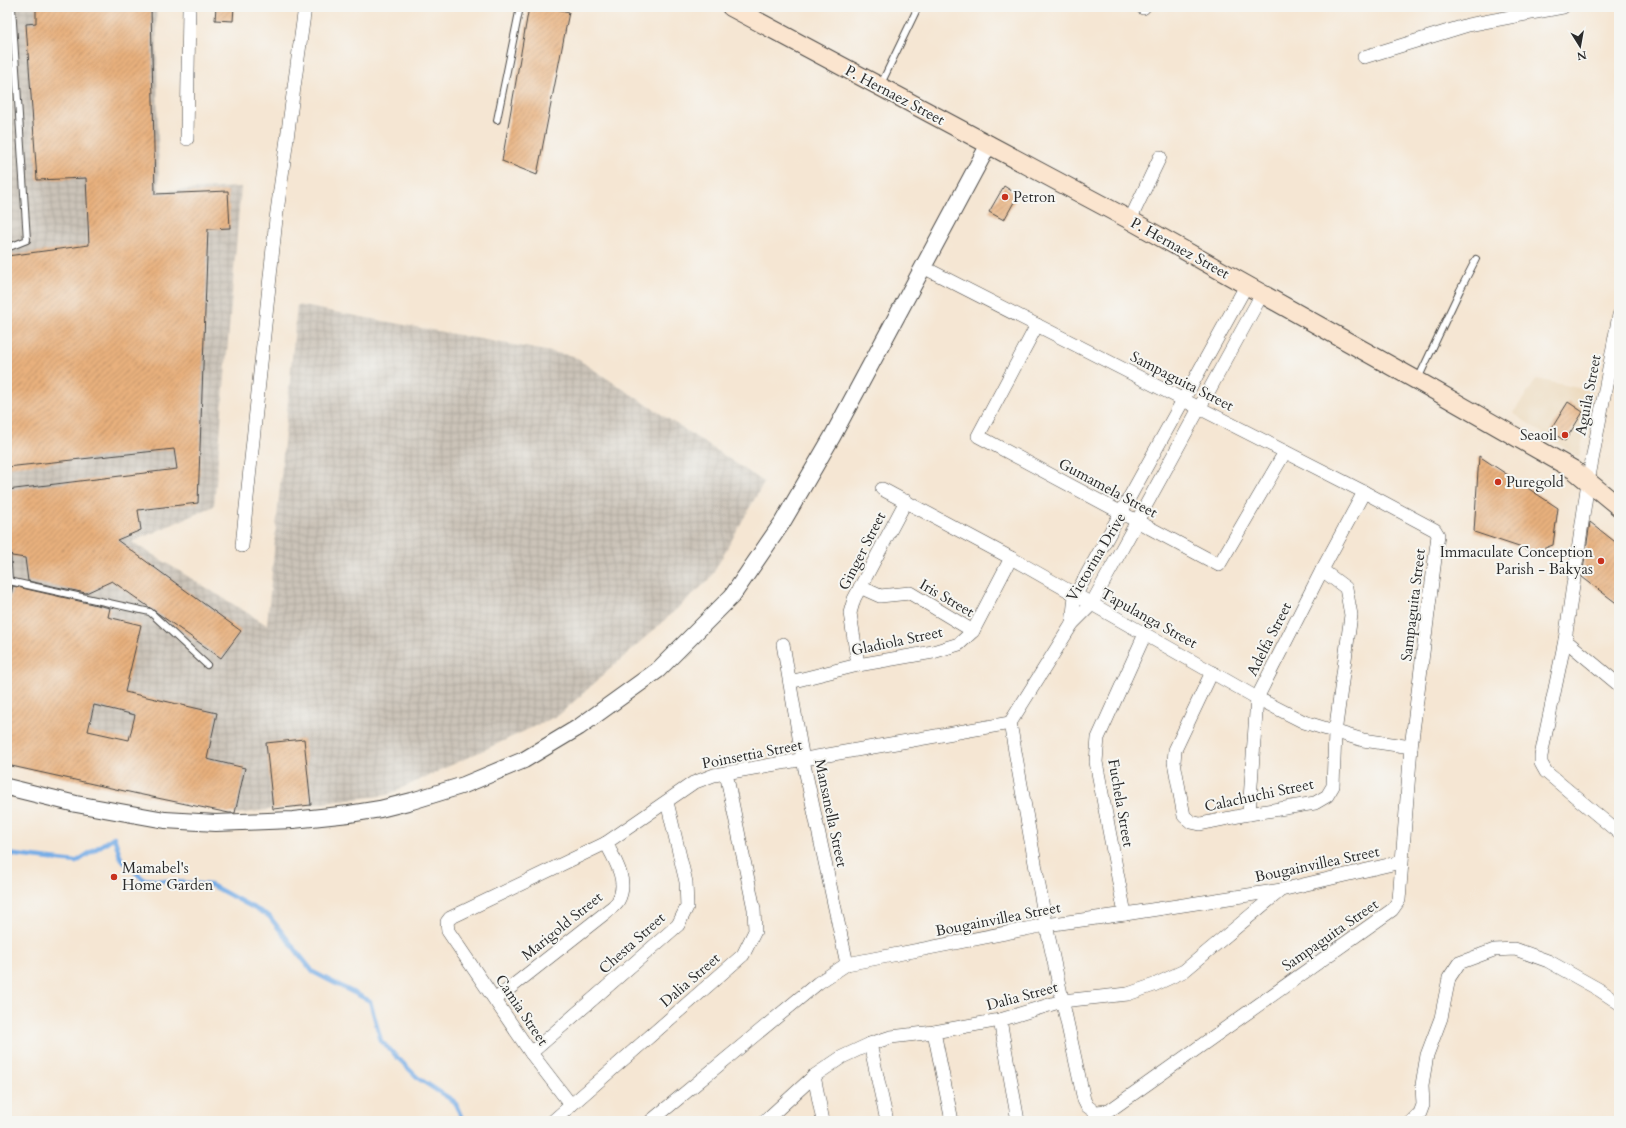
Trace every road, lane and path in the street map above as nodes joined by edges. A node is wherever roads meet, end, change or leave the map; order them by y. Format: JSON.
{"nodes":[{"id":1,"x":12,"y":7,"type":"edge"},
{"id":2,"x":189,"y":7,"type":"edge"},
{"id":3,"x":306,"y":7,"type":"edge"},
{"id":4,"x":520,"y":7,"type":"edge"},
{"id":5,"x":731,"y":7,"type":"edge"},
{"id":6,"x":918,"y":7,"type":"edge"},
{"id":7,"x":1563,"y":7,"type":"edge"},
{"id":8,"x":1364,"y":56,"type":"dead end"},
{"id":9,"x":880,"y":88,"type":"junction"},
{"id":10,"x":497,"y":120,"type":"dead end"},
{"id":11,"x":187,"y":139,"type":"dead end"},
{"id":12,"x":989,"y":144,"type":"junction"},
{"id":13,"x":1160,"y":157,"type":"dead end"},
{"id":14,"x":1130,"y":220,"type":"junction"},
{"id":15,"x":7,"y":248,"type":"edge"},
{"id":16,"x":1476,"y":259,"type":"dead end"},
{"id":17,"x":924,"y":266,"type":"junction"},
{"id":18,"x":1254,"y":290,"type":"junction"},
{"id":19,"x":1619,"y":321,"type":"edge"},
{"id":20,"x":1037,"y":325,"type":"junction"},
{"id":21,"x":1418,"y":380,"type":"junction"},
{"id":22,"x":1183,"y":400,"type":"junction"},
{"id":23,"x":1199,"y":408,"type":"junction"},
{"id":24,"x":1286,"y":452,"type":"junction"},
{"id":25,"x":1588,"y":482,"type":"junction"},
{"id":26,"x":882,"y":489,"type":"dead end"},
{"id":27,"x":1364,"y":492,"type":"junction"},
{"id":28,"x":906,"y":501,"type":"junction"},
{"id":29,"x":1619,"y":507,"type":"edge"},
{"id":30,"x":1121,"y":513,"type":"junction"},
{"id":31,"x":1137,"y":521,"type":"junction"},
{"id":32,"x":242,"y":546,"type":"dead end"},
{"id":33,"x":7,"y":552,"type":"edge"},
{"id":34,"x":1011,"y":558,"type":"junction"},
{"id":35,"x":1322,"y":570,"type":"junction"},
{"id":36,"x":9,"y":581,"type":"junction"},
{"id":37,"x":860,"y":587,"type":"junction"},
{"id":38,"x":7,"y":590,"type":"edge"},
{"id":39,"x":1075,"y":596,"type":"junction"},
{"id":40,"x":1091,"y":604,"type":"junction"},
{"id":41,"x":1072,"y":624,"type":"junction"},
{"id":42,"x":973,"y":631,"type":"junction"},
{"id":43,"x":1145,"y":634,"type":"junction"},
{"id":44,"x":1565,"y":640,"type":"junction"},
{"id":45,"x":783,"y":644,"type":"dead end"},
{"id":46,"x":207,"y":665,"type":"dead end"},
{"id":47,"x":858,"y":665,"type":"junction"},
{"id":48,"x":1212,"y":672,"type":"junction"},
{"id":49,"x":790,"y":682,"type":"junction"},
{"id":50,"x":1619,"y":685,"type":"edge"},
{"id":51,"x":1258,"y":698,"type":"junction"},
{"id":52,"x":1010,"y":723,"type":"junction"},
{"id":53,"x":1335,"y":733,"type":"junction"},
{"id":54,"x":1411,"y":747,"type":"junction"},
{"id":55,"x":803,"y":760,"type":"junction"},
{"id":56,"x":726,"y":773,"type":"junction"},
{"id":57,"x":7,"y":787,"type":"edge"},
{"id":58,"x":667,"y":802,"type":"junction"},
{"id":59,"x":1249,"y":814,"type":"junction"},
{"id":60,"x":1619,"y":833,"type":"edge"},
{"id":61,"x":606,"y":843,"type":"junction"},
{"id":62,"x":1401,"y":862,"type":"junction"},
{"id":63,"x":1281,"y":890,"type":"junction"},
{"id":64,"x":1125,"y":914,"type":"junction"},
{"id":65,"x":1046,"y":925,"type":"junction"},
{"id":66,"x":448,"y":931,"type":"joint"},
{"id":67,"x":847,"y":964,"type":"junction"},
{"id":68,"x":496,"y":999,"type":"junction"},
{"id":69,"x":1062,"y":1001,"type":"junction"},
{"id":70,"x":1619,"y":1003,"type":"edge"},
{"id":71,"x":1000,"y":1020,"type":"junction"},
{"id":72,"x":934,"y":1032,"type":"junction"},
{"id":73,"x":870,"y":1044,"type":"junction"},
{"id":74,"x":532,"y":1053,"type":"junction"},
{"id":75,"x":814,"y":1076,"type":"junction"},
{"id":76,"x":571,"y":1105,"type":"junction"},
{"id":77,"x":553,"y":1121,"type":"edge"},
{"id":78,"x":652,"y":1121,"type":"edge"},
{"id":79,"x":765,"y":1121,"type":"edge"},
{"id":80,"x":823,"y":1121,"type":"edge"},
{"id":81,"x":887,"y":1121,"type":"edge"},
{"id":82,"x":952,"y":1121,"type":"edge"},
{"id":83,"x":1018,"y":1121,"type":"edge"},
{"id":84,"x":1412,"y":1121,"type":"edge"}],
"edges":[{"from":1,"to":15,"type":"lane"},
{"from":2,"to":11,"type":"street"},
{"from":3,"to":32,"type":"street"},
{"from":4,"to":10,"type":"lane"},
{"from":5,"to":9,"type":"main road","name":"P. Hernaez Street"},
{"from":6,"to":9,"type":"lane"},
{"from":7,"to":8,"type":"street"},
{"from":9,"to":12,"type":"main road","name":"P. Hernaez Street"},
{"from":12,"to":14,"type":"main road","name":"P. Hernaez Street"},
{"from":12,"to":17,"type":"street"},
{"from":13,"to":14,"type":"street"},
{"from":14,"to":18,"type":"main road","name":"P. Hernaez Street"},
{"from":16,"to":21,"type":"lane"},
{"from":17,"to":20,"type":"street","name":"Sampaguita Street"},
{"from":17,"to":57,"type":"street"},
{"from":18,"to":21,"type":"main road","name":"P. Hernaez Street"},
{"from":18,"to":22,"type":"street","name":"Victorina Drive"},
{"from":18,"to":23,"type":"street","name":"Victorina Drive"},
{"from":19,"to":25,"type":"street","name":"Aguila Street"},
{"from":20,"to":22,"type":"street","name":"Sampaguita Street"},
{"from":20,"to":30,"type":"street","name":"Gumamela Street"},
{"from":21,"to":25,"type":"main road","name":"P. Hernaez Street"},
{"from":22,"to":23,"type":"street","name":"Sampaguita Street"},
{"from":22,"to":30,"type":"street","name":"Victorina Drive"},
{"from":23,"to":24,"type":"street","name":"Sampaguita Street"},
{"from":23,"to":31,"type":"street","name":"Victorina Drive"},
{"from":24,"to":27,"type":"street","name":"Sampaguita Street"},
{"from":24,"to":31,"type":"street","name":"Gumamela Street"},
{"from":25,"to":29,"type":"main road","name":"P. Hernaez Street"},
{"from":25,"to":44,"type":"street","name":"Aguila Street"},
{"from":26,"to":28,"type":"street","name":"Tapulanga Street"},
{"from":27,"to":35,"type":"street","name":"Adelfa Street"},
{"from":27,"to":54,"type":"street","name":"Sampaguita Street"},
{"from":28,"to":34,"type":"street","name":"Tapulanga Street"},
{"from":28,"to":37,"type":"street","name":"Ginger Street"},
{"from":30,"to":31,"type":"street","name":"Gumamela Street"},
{"from":30,"to":39,"type":"street","name":"Victorina Drive"},
{"from":31,"to":40,"type":"street","name":"Victorina Drive"},
{"from":33,"to":36,"type":"lane"},
{"from":34,"to":39,"type":"street","name":"Tapulanga Street"},
{"from":34,"to":42,"type":"street","name":"Gladiola Street"},
{"from":35,"to":51,"type":"street","name":"Adelfa Street"},
{"from":35,"to":53,"type":"street","name":"Calachuchi Street"},
{"from":36,"to":38,"type":"lane"},
{"from":36,"to":46,"type":"lane"},
{"from":37,"to":42,"type":"street","name":"Iris Street"},
{"from":37,"to":47,"type":"street","name":"Ginger Street"},
{"from":39,"to":40,"type":"street","name":"Tapulanga Street"},
{"from":39,"to":41,"type":"street","name":"Victorina Drive"},
{"from":40,"to":41,"type":"street","name":"Victorina Drive"},
{"from":40,"to":43,"type":"street","name":"Tapulanga Street"},
{"from":41,"to":52,"type":"street","name":"Victorina Drive"},
{"from":42,"to":47,"type":"street","name":"Gladiola Street"},
{"from":43,"to":48,"type":"street","name":"Tapulanga Street"},
{"from":43,"to":64,"type":"street","name":"Fuchela Street"},
{"from":44,"to":50,"type":"street"},
{"from":44,"to":60,"type":"street","name":"Aguila Street"},
{"from":45,"to":49,"type":"street","name":"Mansanella Street"},
{"from":47,"to":49,"type":"street","name":"Gladiola Street"},
{"from":48,"to":51,"type":"street","name":"Tapulanga Street"},
{"from":48,"to":59,"type":"street","name":"Calachuchi Street"},
{"from":49,"to":55,"type":"street","name":"Mansanella Street"},
{"from":51,"to":53,"type":"street","name":"Tapulanga Street"},
{"from":51,"to":59,"type":"street","name":"Adelfa Street"},
{"from":52,"to":55,"type":"street","name":"Poinsettia Street"},
{"from":52,"to":65,"type":"street"},
{"from":53,"to":54,"type":"street","name":"Tapulanga Street"},
{"from":53,"to":59,"type":"street","name":"Calachuchi Street"},
{"from":54,"to":62,"type":"street","name":"Sampaguita Street"},
{"from":55,"to":56,"type":"street","name":"Poinsettia Street"},
{"from":55,"to":67,"type":"street","name":"Mansanella Street"},
{"from":56,"to":58,"type":"street","name":"Poinsettia Street"},
{"from":56,"to":76,"type":"street","name":"Dalia Street"},
{"from":58,"to":61,"type":"street","name":"Poinsettia Street"},
{"from":58,"to":74,"type":"street","name":"Chesta Street"},
{"from":61,"to":66,"type":"street","name":"Poinsettia Street"},
{"from":61,"to":68,"type":"street","name":"Marigold Street"},
{"from":62,"to":63,"type":"street","name":"Bougainvillea Street"},
{"from":62,"to":69,"type":"street","name":"Sampaguita Street"},
{"from":63,"to":64,"type":"street","name":"Bougainvillea Street"},
{"from":63,"to":69,"type":"street","name":"Dalia Street"},
{"from":64,"to":65,"type":"street","name":"Bougainvillea Street"},
{"from":65,"to":67,"type":"street","name":"Bougainvillea Street"},
{"from":65,"to":69,"type":"street"},
{"from":66,"to":68,"type":"street","name":"Camia Street"},
{"from":67,"to":78,"type":"street","name":"Bougainvillea Street"},
{"from":68,"to":74,"type":"street","name":"Camia Street"},
{"from":69,"to":71,"type":"street","name":"Dalia Street"},
{"from":70,"to":84,"type":"street"},
{"from":71,"to":72,"type":"street","name":"Dalia Street"},
{"from":71,"to":83,"type":"street"},
{"from":72,"to":73,"type":"street","name":"Dalia Street"},
{"from":72,"to":82,"type":"street"},
{"from":73,"to":75,"type":"street","name":"Dalia Street"},
{"from":73,"to":81,"type":"street"},
{"from":74,"to":76,"type":"street","name":"Camia Street"},
{"from":75,"to":79,"type":"street","name":"Dalia Street"},
{"from":75,"to":80,"type":"street"},
{"from":76,"to":77,"type":"street","name":"Dalia Street"}]}
